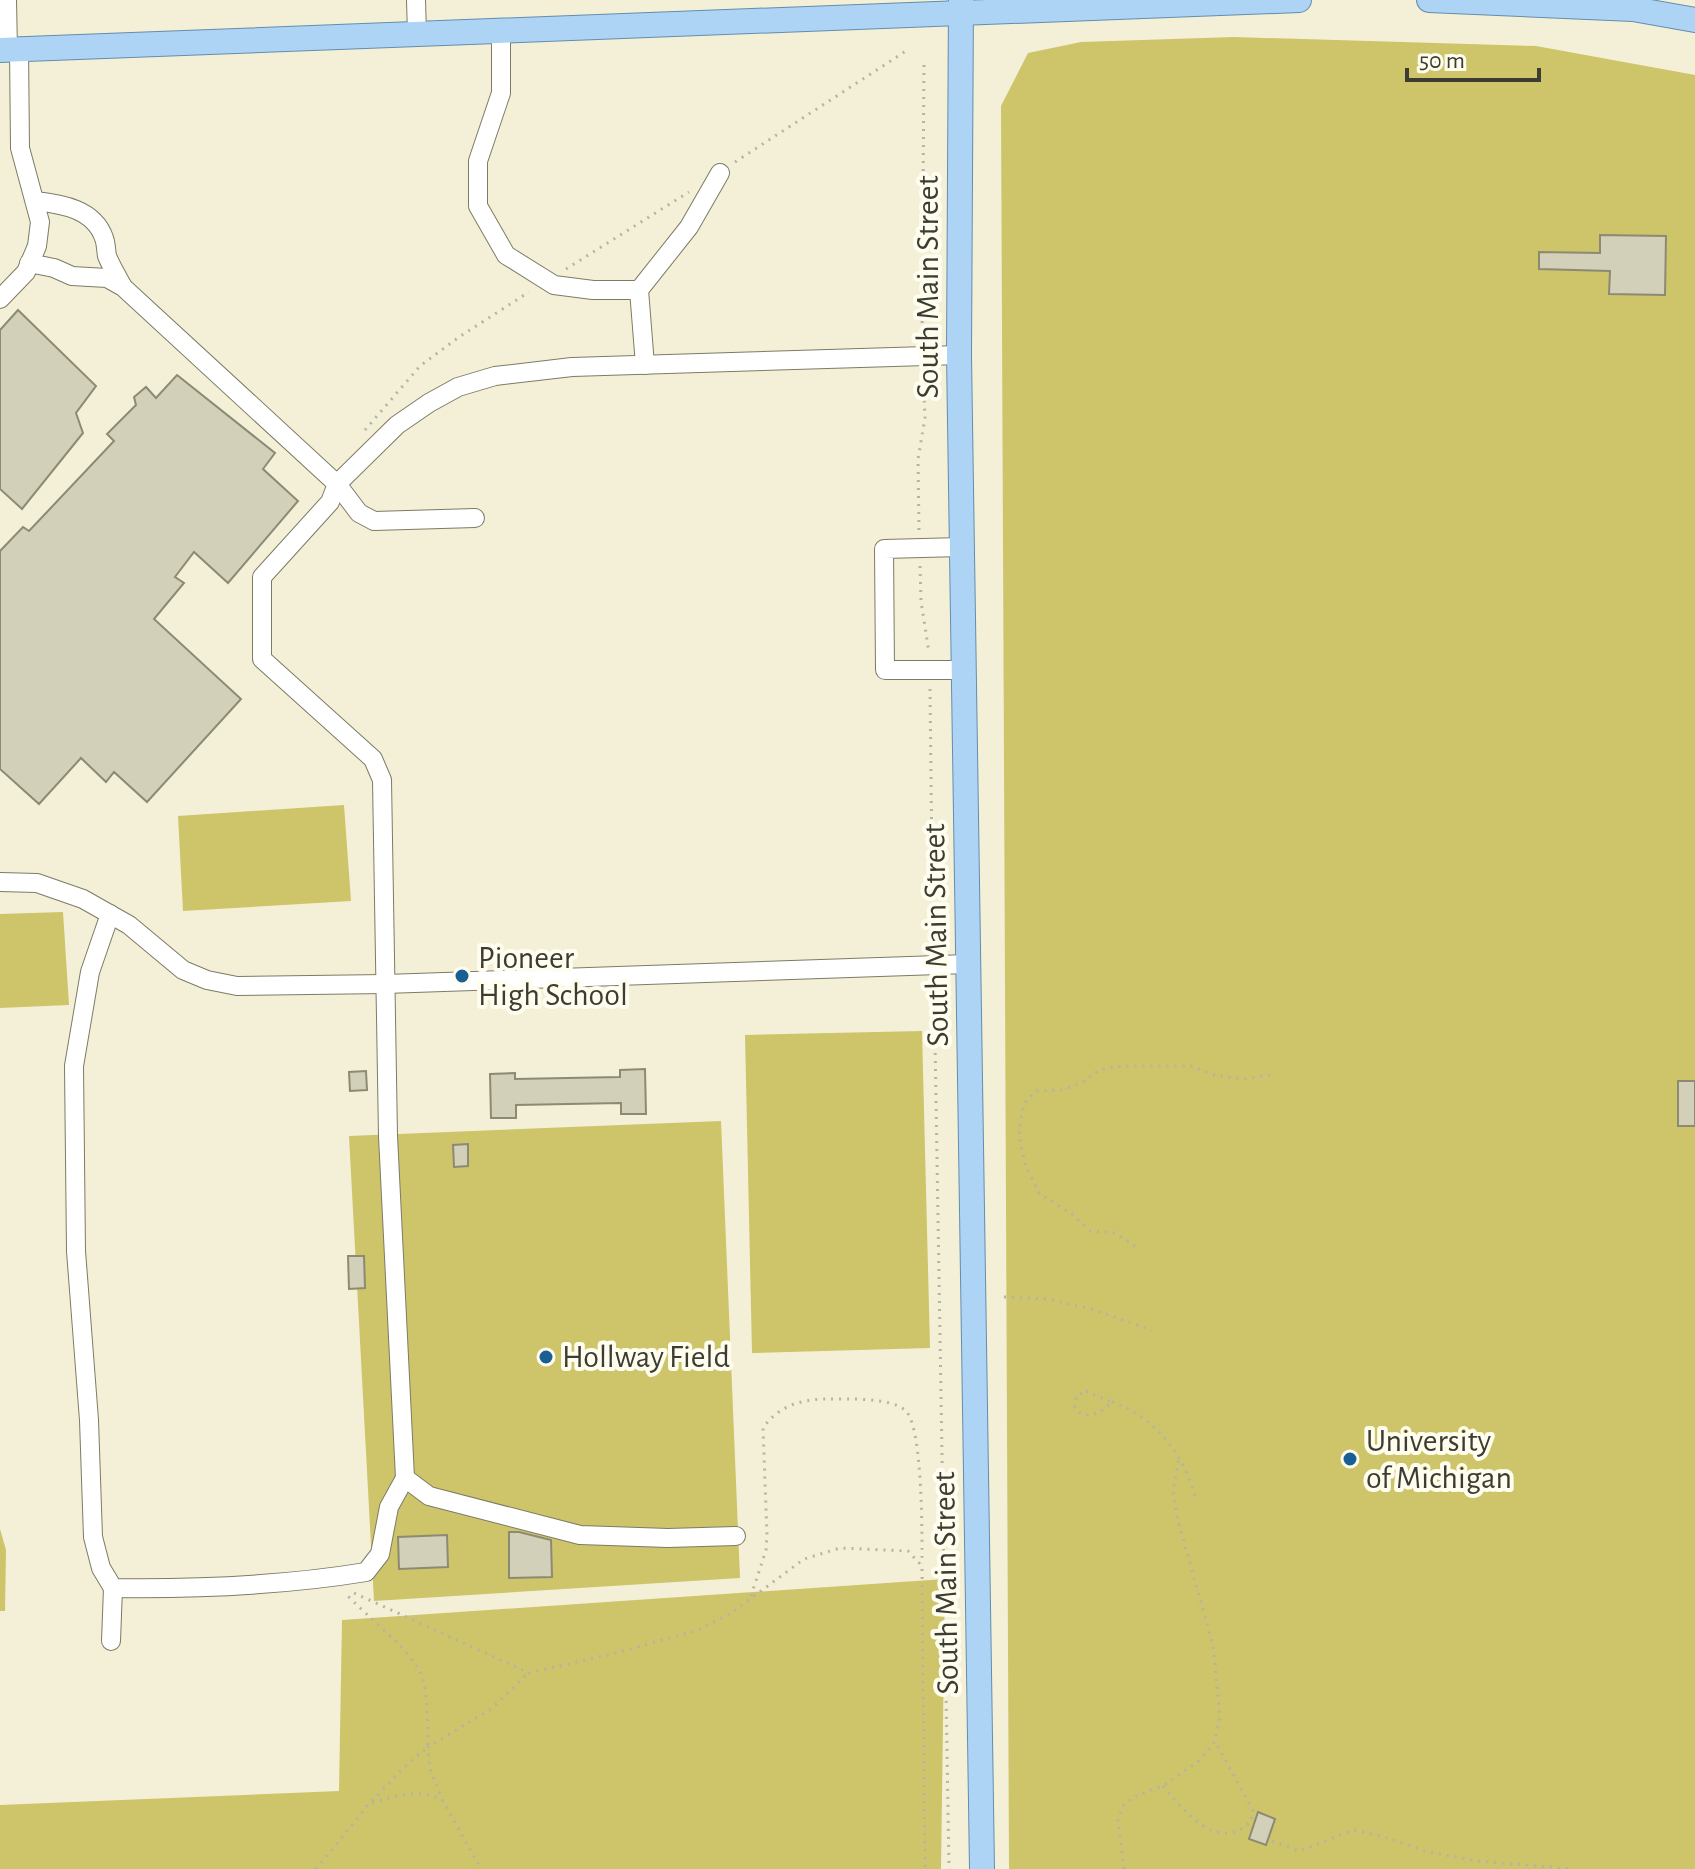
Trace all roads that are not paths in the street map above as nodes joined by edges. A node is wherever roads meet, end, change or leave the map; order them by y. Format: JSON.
{"nodes":[{"id":1,"x":7,"y":0,"type":"edge"},
{"id":2,"x":416,"y":0,"type":"edge"},
{"id":3,"x":1299,"y":0,"type":"edge"},
{"id":4,"x":1429,"y":0,"type":"edge"},
{"id":5,"x":1638,"y":5,"type":"edge"},
{"id":6,"x":961,"y":7,"type":"edge"},
{"id":7,"x":1695,"y":20,"type":"edge"},
{"id":8,"x":501,"y":31,"type":"junction"},
{"id":9,"x":417,"y":34,"type":"junction"},
{"id":10,"x":9,"y":50,"type":"edge"},
{"id":11,"x":720,"y":173,"type":"road end"},
{"id":12,"x":35,"y":201,"type":"junction"},
{"id":13,"x":29,"y":263,"type":"junction"},
{"id":14,"x":123,"y":287,"type":"junction"},
{"id":15,"x":639,"y":290,"type":"junction"},
{"id":16,"x":0,"y":299,"type":"edge"},
{"id":17,"x":959,"y":355,"type":"junction"},
{"id":18,"x":645,"y":365,"type":"junction"},
{"id":19,"x":337,"y":484,"type":"junction"},
{"id":20,"x":475,"y":518,"type":"dead end"},
{"id":21,"x":961,"y":547,"type":"junction"},
{"id":22,"x":964,"y":670,"type":"junction"},
{"id":23,"x":0,"y":882,"type":"edge"},
{"id":24,"x":110,"y":914,"type":"junction"},
{"id":25,"x":968,"y":964,"type":"junction"},
{"id":26,"x":385,"y":984,"type":"junction"},
{"id":27,"x":405,"y":1478,"type":"junction"},
{"id":28,"x":736,"y":1536,"type":"dead end"},
{"id":29,"x":113,"y":1588,"type":"junction"},
{"id":30,"x":111,"y":1641,"type":"dead end"},
{"id":31,"x":982,"y":1869,"type":"edge"}],
"edges":[{"from":1,"to":10,"type":"street"},
{"from":2,"to":9,"type":"street"},
{"from":3,"to":6,"type":"main road"},
{"from":4,"to":5,"type":"main road"},
{"from":5,"to":7,"type":"main road"},
{"from":6,"to":8,"type":"main road"},
{"from":6,"to":17,"type":"main road","name":"South Main Street"},
{"from":8,"to":9,"type":"main road"},
{"from":8,"to":15,"type":"street"},
{"from":9,"to":10,"type":"main road"},
{"from":10,"to":12,"type":"street"},
{"from":11,"to":15,"type":"street"},
{"from":12,"to":13,"type":"street"},
{"from":12,"to":14,"type":"street"},
{"from":13,"to":14,"type":"street"},
{"from":13,"to":16,"type":"street"},
{"from":14,"to":19,"type":"street"},
{"from":15,"to":18,"type":"street"},
{"from":17,"to":18,"type":"street"},
{"from":17,"to":21,"type":"main road","name":"South Main Street"},
{"from":18,"to":19,"type":"street"},
{"from":19,"to":20,"type":"street"},
{"from":19,"to":26,"type":"street"},
{"from":21,"to":22,"type":"main road","name":"South Main Street"},
{"from":21,"to":22,"type":"street"},
{"from":22,"to":25,"type":"main road","name":"South Main Street"},
{"from":23,"to":24,"type":"street"},
{"from":24,"to":26,"type":"street"},
{"from":24,"to":29,"type":"street"},
{"from":25,"to":26,"type":"street"},
{"from":25,"to":31,"type":"main road","name":"South Main Street"},
{"from":26,"to":27,"type":"street"},
{"from":27,"to":28,"type":"street"},
{"from":27,"to":29,"type":"street"},
{"from":29,"to":30,"type":"street"}]}
